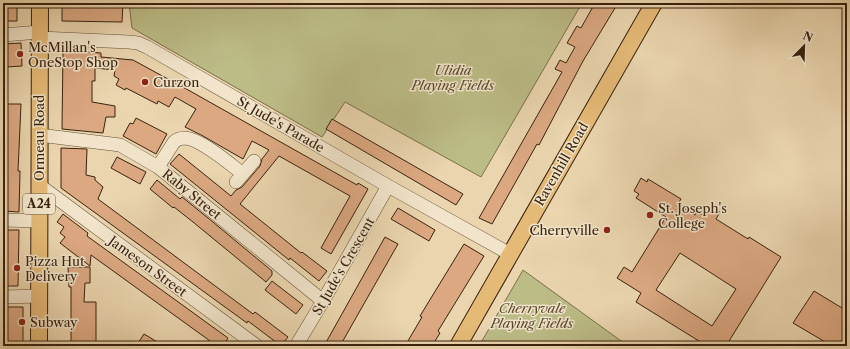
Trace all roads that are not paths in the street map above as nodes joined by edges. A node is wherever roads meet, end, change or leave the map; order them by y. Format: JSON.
{"nodes":[{"id":1,"x":40,"y":3,"type":"edge"},
{"id":2,"x":654,"y":3,"type":"edge"},
{"id":3,"x":3,"y":35,"type":"edge"},
{"id":4,"x":40,"y":35,"type":"junction"},
{"id":5,"x":40,"y":135,"type":"junction"},
{"id":6,"x":254,"y":161,"type":"dead end"},
{"id":7,"x":158,"y":167,"type":"junction"},
{"id":8,"x":39,"y":185,"type":"junction"},
{"id":9,"x":388,"y":186,"type":"junction"},
{"id":10,"x":3,"y":220,"type":"edge"},
{"id":11,"x":39,"y":222,"type":"junction"},
{"id":12,"x":510,"y":254,"type":"junction"},
{"id":13,"x":39,"y":296,"type":"junction"},
{"id":14,"x":3,"y":297,"type":"edge"},
{"id":15,"x":323,"y":300,"type":"junction"},
{"id":16,"x":39,"y":346,"type":"edge"},
{"id":17,"x":257,"y":346,"type":"edge"},
{"id":18,"x":296,"y":346,"type":"edge"},
{"id":19,"x":458,"y":346,"type":"edge"}],
"edges":[{"from":1,"to":4,"type":"main road","name":"Ormeau Road","number":"A24"},
{"from":2,"to":12,"type":"main road","name":"Ravenhill Road"},
{"from":3,"to":4,"type":"street","name":"St Jude's Parade"},
{"from":4,"to":5,"type":"main road","name":"Ormeau Road","number":"A24"},
{"from":4,"to":9,"type":"street","name":"St Jude's Parade"},
{"from":5,"to":7,"type":"street","name":"Raby Street"},
{"from":5,"to":8,"type":"main road","name":"Ormeau Road","number":"A24"},
{"from":6,"to":7,"type":"street"},
{"from":7,"to":15,"type":"street","name":"Raby Street"},
{"from":8,"to":11,"type":"main road","name":"Ormeau Road","number":"A24"},
{"from":8,"to":17,"type":"street","name":"Jameson Street"},
{"from":9,"to":12,"type":"street","name":"St Jude's Parade"},
{"from":9,"to":15,"type":"street","name":"St Jude's Crescent"},
{"from":10,"to":11,"type":"street"},
{"from":11,"to":13,"type":"main road","name":"Ormeau Road","number":"A24"},
{"from":12,"to":19,"type":"main road","name":"Ravenhill Road"},
{"from":13,"to":14,"type":"street"},
{"from":13,"to":16,"type":"main road","name":"Ormeau Road","number":"A24"},
{"from":15,"to":18,"type":"street","name":"St Jude's Crescent"}]}
